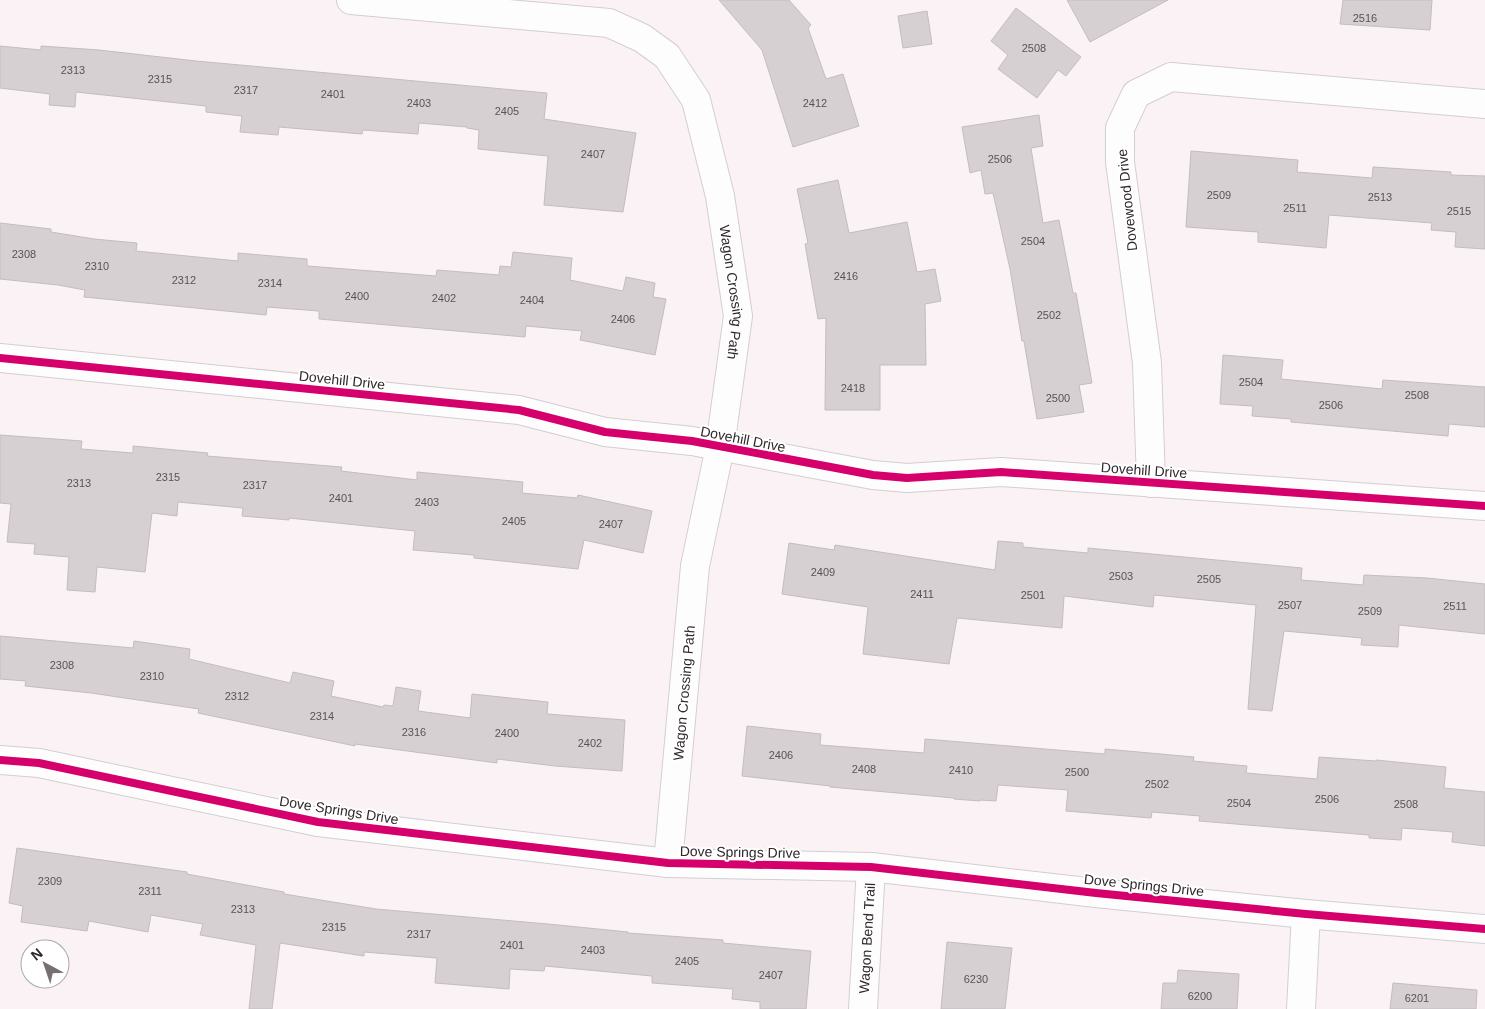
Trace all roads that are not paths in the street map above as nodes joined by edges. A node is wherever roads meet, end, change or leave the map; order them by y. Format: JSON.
{"nodes":[{"id":1,"x":351,"y":0,"type":"edge"},
{"id":2,"x":1485,"y":104,"type":"edge"},
{"id":3,"x":0,"y":358,"type":"edge"},
{"id":4,"x":720,"y":447,"type":"junction"},
{"id":5,"x":1151,"y":482,"type":"junction"},
{"id":6,"x":1485,"y":506,"type":"edge"},
{"id":7,"x":0,"y":760,"type":"edge"},
{"id":8,"x":668,"y":863,"type":"junction"},
{"id":9,"x":871,"y":867,"type":"junction"},
{"id":10,"x":1306,"y":914,"type":"junction"},
{"id":11,"x":1485,"y":929,"type":"edge"},
{"id":12,"x":863,"y":1009,"type":"edge"},
{"id":13,"x":1301,"y":1009,"type":"edge"}],
"edges":[{"from":1,"to":4,"type":"street","name":"Wagon Crossing Path"},
{"from":2,"to":5,"type":"street","name":"Dovewood Drive"},
{"from":3,"to":4,"type":"street","name":"Dovehill Drive"},
{"from":4,"to":5,"type":"street","name":"Dovehill Drive"},
{"from":4,"to":8,"type":"street","name":"Wagon Crossing Path"},
{"from":5,"to":6,"type":"street","name":"Dovehill Drive"},
{"from":7,"to":8,"type":"street","name":"Dove Springs Drive"},
{"from":8,"to":9,"type":"street","name":"Dove Springs Drive"},
{"from":9,"to":10,"type":"street","name":"Dove Springs Drive"},
{"from":9,"to":12,"type":"street","name":"Wagon Bend Trail"},
{"from":10,"to":11,"type":"street","name":"Dove Springs Drive"},
{"from":10,"to":13,"type":"street"}]}
